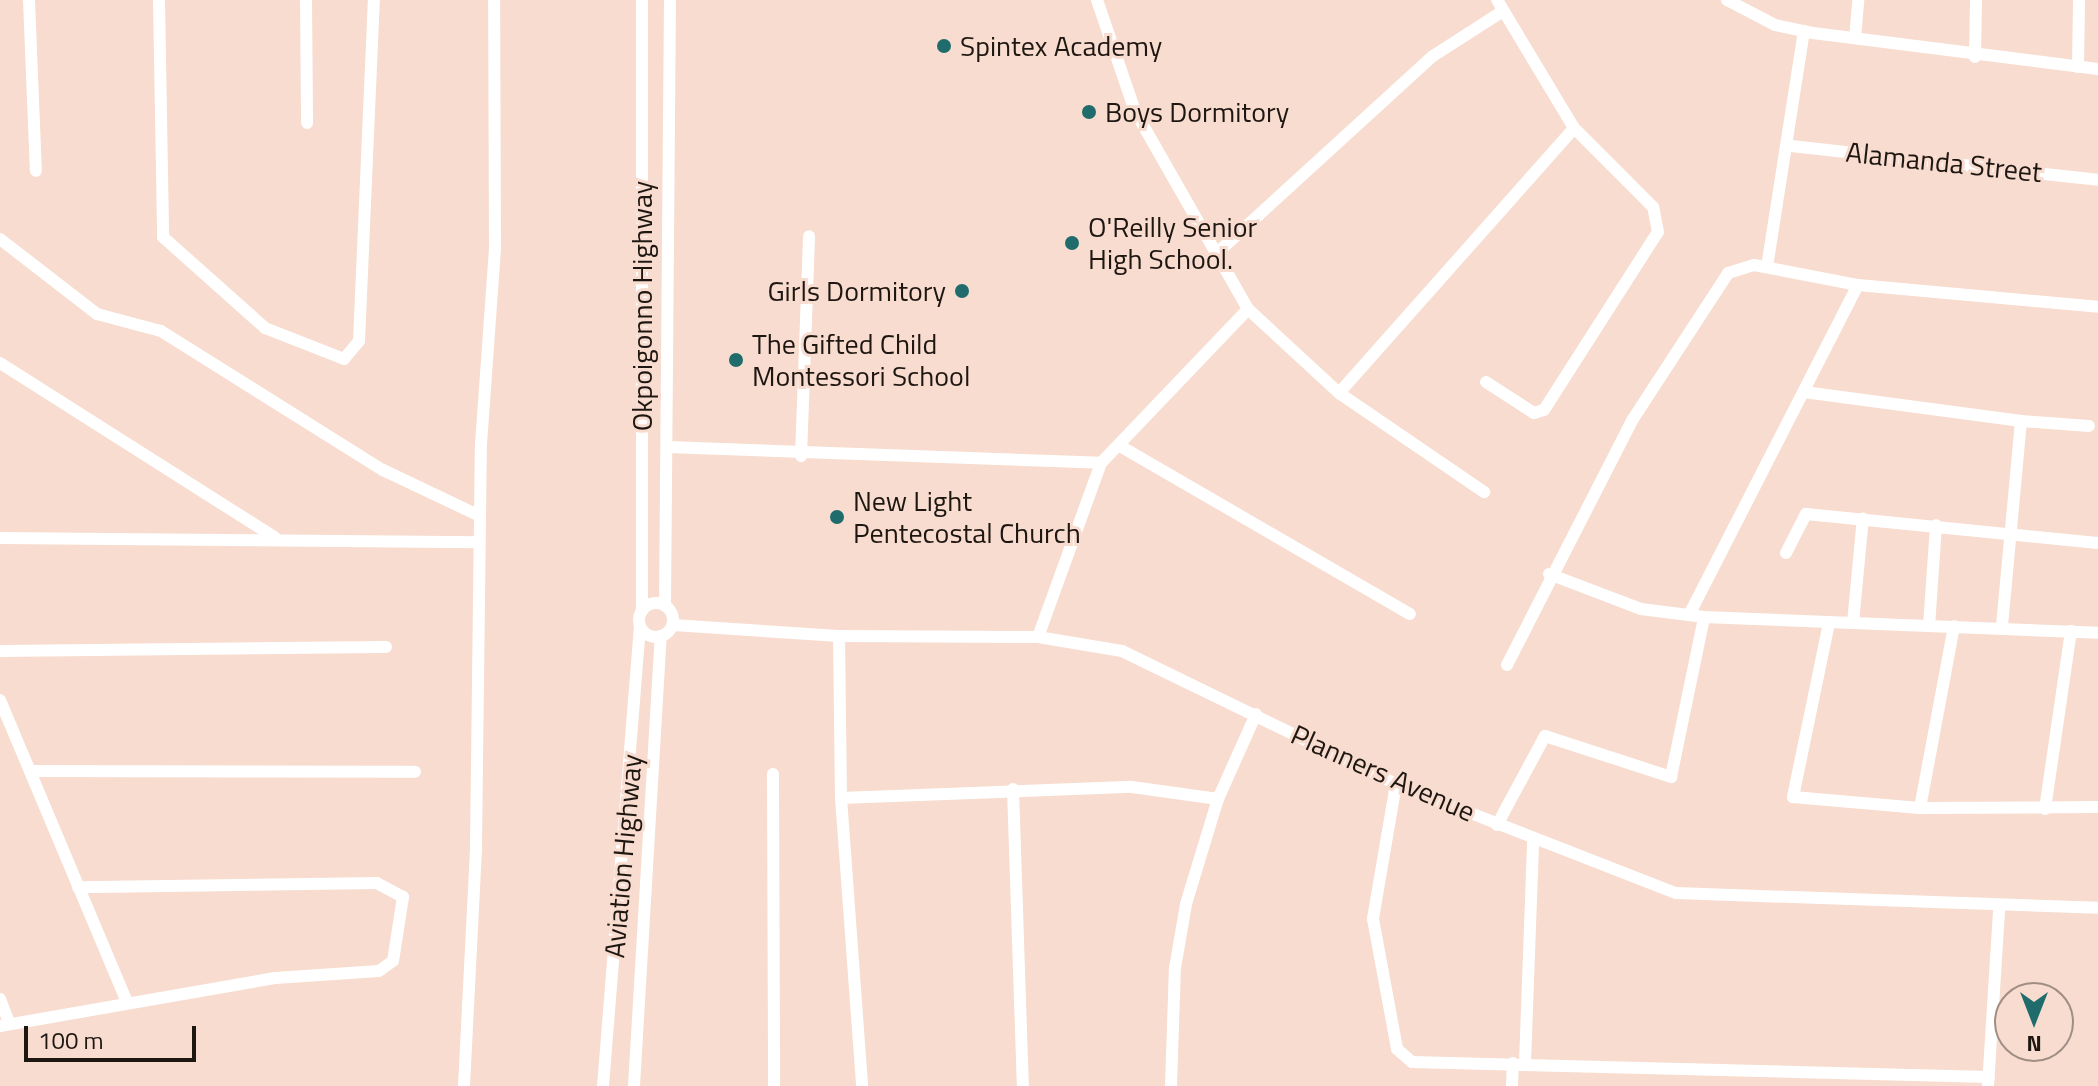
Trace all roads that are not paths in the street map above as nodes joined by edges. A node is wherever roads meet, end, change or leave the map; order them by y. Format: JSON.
{"nodes":[{"id":1,"x":29,"y":0,"type":"edge"},
{"id":2,"x":159,"y":0,"type":"edge"},
{"id":3,"x":306,"y":0,"type":"edge"},
{"id":4,"x":374,"y":0,"type":"edge"},
{"id":5,"x":494,"y":0,"type":"edge"},
{"id":6,"x":642,"y":0,"type":"edge"},
{"id":7,"x":670,"y":0,"type":"edge"},
{"id":8,"x":1097,"y":0,"type":"edge"},
{"id":9,"x":1727,"y":0,"type":"edge"},
{"id":10,"x":1858,"y":0,"type":"edge"},
{"id":11,"x":1976,"y":0,"type":"edge"},
{"id":12,"x":2079,"y":0,"type":"edge"},
{"id":13,"x":1500,"y":5,"type":"edge"},
{"id":14,"x":1804,"y":31,"type":"junction"},
{"id":15,"x":1855,"y":38,"type":"junction"},
{"id":16,"x":1975,"y":57,"type":"junction"},
{"id":17,"x":2078,"y":67,"type":"junction"},
{"id":18,"x":2098,"y":69,"type":"edge"},
{"id":19,"x":307,"y":123,"type":"dead end"},
{"id":20,"x":1574,"y":128,"type":"junction"},
{"id":21,"x":1791,"y":146,"type":"junction"},
{"id":22,"x":36,"y":171,"type":"dead end"},
{"id":23,"x":2098,"y":180,"type":"edge"},
{"id":24,"x":809,"y":236,"type":"dead end"},
{"id":25,"x":0,"y":239,"type":"edge"},
{"id":26,"x":1217,"y":253,"type":"junction"},
{"id":27,"x":1767,"y":267,"type":"junction"},
{"id":28,"x":1858,"y":285,"type":"junction"},
{"id":29,"x":2098,"y":307,"type":"edge"},
{"id":30,"x":1248,"y":309,"type":"junction"},
{"id":31,"x":0,"y":363,"type":"edge"},
{"id":32,"x":1486,"y":382,"type":"dead end"},
{"id":33,"x":1804,"y":392,"type":"junction"},
{"id":34,"x":1339,"y":393,"type":"junction"},
{"id":35,"x":2021,"y":421,"type":"junction"},
{"id":36,"x":2089,"y":426,"type":"dead end"},
{"id":37,"x":1120,"y":446,"type":"junction"},
{"id":38,"x":668,"y":447,"type":"junction"},
{"id":39,"x":801,"y":456,"type":"junction"},
{"id":40,"x":1101,"y":463,"type":"junction"},
{"id":41,"x":1484,"y":492,"type":"dead end"},
{"id":42,"x":480,"y":516,"type":"junction"},
{"id":43,"x":1863,"y":518,"type":"junction"},
{"id":44,"x":1936,"y":525,"type":"junction"},
{"id":45,"x":2013,"y":534,"type":"junction"},
{"id":46,"x":275,"y":537,"type":"junction"},
{"id":47,"x":0,"y":538,"type":"edge"},
{"id":48,"x":479,"y":542,"type":"junction"},
{"id":49,"x":2098,"y":543,"type":"edge"},
{"id":50,"x":1786,"y":553,"type":"dead end"},
{"id":51,"x":1549,"y":574,"type":"junction"},
{"id":52,"x":665,"y":606,"type":"junction"},
{"id":53,"x":642,"y":611,"type":"junction"},
{"id":54,"x":1410,"y":614,"type":"dead end"},
{"id":55,"x":1689,"y":615,"type":"junction"},
{"id":56,"x":1704,"y":617,"type":"junction"},
{"id":57,"x":1829,"y":623,"type":"junction"},
{"id":58,"x":1853,"y":623,"type":"junction"},
{"id":59,"x":673,"y":625,"type":"junction"},
{"id":60,"x":640,"y":626,"type":"junction"},
{"id":61,"x":1929,"y":626,"type":"junction"},
{"id":62,"x":1954,"y":626,"type":"junction"},
{"id":63,"x":2002,"y":627,"type":"junction"},
{"id":64,"x":2071,"y":631,"type":"junction"},
{"id":65,"x":2098,"y":633,"type":"edge"},
{"id":66,"x":661,"y":636,"type":"junction"},
{"id":67,"x":839,"y":636,"type":"junction"},
{"id":68,"x":1038,"y":637,"type":"junction"},
{"id":69,"x":386,"y":647,"type":"dead end"},
{"id":70,"x":0,"y":651,"type":"edge"},
{"id":71,"x":1507,"y":665,"type":"dead end"},
{"id":72,"x":0,"y":700,"type":"edge"},
{"id":73,"x":1256,"y":714,"type":"junction"},
{"id":74,"x":30,"y":771,"type":"junction"},
{"id":75,"x":415,"y":772,"type":"dead end"},
{"id":76,"x":773,"y":774,"type":"dead end"},
{"id":77,"x":1396,"y":784,"type":"junction"},
{"id":78,"x":1013,"y":789,"type":"junction"},
{"id":79,"x":841,"y":798,"type":"junction"},
{"id":80,"x":1218,"y":799,"type":"junction"},
{"id":81,"x":2098,"y":807,"type":"edge"},
{"id":82,"x":1920,"y":808,"type":"junction"},
{"id":83,"x":2045,"y":809,"type":"junction"},
{"id":84,"x":1497,"y":825,"type":"junction"},
{"id":85,"x":1533,"y":841,"type":"junction"},
{"id":86,"x":78,"y":887,"type":"junction"},
{"id":87,"x":2098,"y":908,"type":"edge"},
{"id":88,"x":1999,"y":910,"type":"junction"},
{"id":89,"x":0,"y":999,"type":"edge"},
{"id":90,"x":127,"y":1002,"type":"junction"},
{"id":91,"x":5,"y":1024,"type":"edge"},
{"id":92,"x":1519,"y":1063,"type":"junction"},
{"id":93,"x":1843,"y":1081,"type":"edge"},
{"id":94,"x":1988,"y":1081,"type":"edge"},
{"id":95,"x":464,"y":1086,"type":"edge"},
{"id":96,"x":603,"y":1086,"type":"edge"},
{"id":97,"x":634,"y":1086,"type":"edge"},
{"id":98,"x":774,"y":1086,"type":"edge"},
{"id":99,"x":862,"y":1086,"type":"edge"},
{"id":100,"x":1023,"y":1086,"type":"edge"},
{"id":101,"x":1171,"y":1086,"type":"edge"},
{"id":102,"x":1512,"y":1086,"type":"edge"}],
"edges":[{"from":1,"to":22,"type":"street"},
{"from":2,"to":4,"type":"street"},
{"from":3,"to":19,"type":"street"},
{"from":5,"to":42,"type":"street"},
{"from":6,"to":53,"type":"street","name":"Okpoigonno Highway"},
{"from":7,"to":38,"type":"street","name":"Okpoigonno Highway"},
{"from":8,"to":26,"type":"street"},
{"from":9,"to":14,"type":"street"},
{"from":10,"to":15,"type":"street"},
{"from":11,"to":16,"type":"street"},
{"from":12,"to":17,"type":"street"},
{"from":13,"to":20,"type":"street"},
{"from":13,"to":26,"type":"street"},
{"from":14,"to":15,"type":"street"},
{"from":14,"to":21,"type":"street"},
{"from":15,"to":16,"type":"street"},
{"from":16,"to":17,"type":"street"},
{"from":17,"to":18,"type":"street"},
{"from":20,"to":32,"type":"street"},
{"from":20,"to":34,"type":"street"},
{"from":21,"to":23,"type":"street","name":"Alamanda Street"},
{"from":21,"to":27,"type":"street"},
{"from":24,"to":39,"type":"street"},
{"from":25,"to":42,"type":"street"},
{"from":26,"to":30,"type":"street"},
{"from":27,"to":28,"type":"street"},
{"from":27,"to":51,"type":"street"},
{"from":28,"to":29,"type":"street"},
{"from":28,"to":33,"type":"street"},
{"from":30,"to":34,"type":"street"},
{"from":30,"to":37,"type":"street"},
{"from":31,"to":46,"type":"street"},
{"from":33,"to":35,"type":"street"},
{"from":33,"to":55,"type":"street"},
{"from":34,"to":41,"type":"street"},
{"from":35,"to":36,"type":"street"},
{"from":35,"to":45,"type":"street"},
{"from":37,"to":40,"type":"street"},
{"from":37,"to":54,"type":"street"},
{"from":38,"to":39,"type":"street"},
{"from":38,"to":52,"type":"street","name":"Okpoigonno Highway"},
{"from":39,"to":40,"type":"street"},
{"from":40,"to":68,"type":"street"},
{"from":42,"to":48,"type":"street"},
{"from":43,"to":44,"type":"street"},
{"from":43,"to":50,"type":"street"},
{"from":43,"to":58,"type":"street"},
{"from":44,"to":45,"type":"street"},
{"from":44,"to":61,"type":"street"},
{"from":45,"to":49,"type":"street"},
{"from":45,"to":63,"type":"street"},
{"from":46,"to":47,"type":"street"},
{"from":46,"to":48,"type":"street"},
{"from":48,"to":95,"type":"street"},
{"from":51,"to":55,"type":"street"},
{"from":51,"to":71,"type":"street"},
{"from":52,"to":53,"type":"street"},
{"from":52,"to":59,"type":"street"},
{"from":53,"to":60,"type":"street","name":"Okpoigonno Highway"},
{"from":55,"to":56,"type":"street"},
{"from":56,"to":57,"type":"street"},
{"from":56,"to":84,"type":"street"},
{"from":57,"to":58,"type":"street"},
{"from":57,"to":82,"type":"street"},
{"from":58,"to":61,"type":"street"},
{"from":59,"to":66,"type":"street"},
{"from":59,"to":67,"type":"street","name":"Planners Avenue"},
{"from":60,"to":66,"type":"street"},
{"from":60,"to":96,"type":"street","name":"Aviation Highway"},
{"from":61,"to":62,"type":"street"},
{"from":62,"to":63,"type":"street"},
{"from":62,"to":82,"type":"street"},
{"from":63,"to":64,"type":"street"},
{"from":64,"to":65,"type":"street"},
{"from":64,"to":83,"type":"street"},
{"from":66,"to":97,"type":"street","name":"Aviation Highway"},
{"from":67,"to":68,"type":"street","name":"Planners Avenue"},
{"from":67,"to":79,"type":"street"},
{"from":68,"to":73,"type":"street","name":"Planners Avenue"},
{"from":69,"to":70,"type":"street"},
{"from":72,"to":74,"type":"street"},
{"from":73,"to":77,"type":"street","name":"Planners Avenue"},
{"from":73,"to":80,"type":"street"},
{"from":74,"to":75,"type":"street"},
{"from":74,"to":86,"type":"street"},
{"from":76,"to":98,"type":"street"},
{"from":77,"to":84,"type":"street","name":"Planners Avenue"},
{"from":77,"to":92,"type":"street"},
{"from":78,"to":79,"type":"street"},
{"from":78,"to":80,"type":"street"},
{"from":78,"to":100,"type":"street"},
{"from":79,"to":99,"type":"street"},
{"from":80,"to":101,"type":"street"},
{"from":81,"to":83,"type":"street"},
{"from":82,"to":83,"type":"street"},
{"from":84,"to":85,"type":"street","name":"Planners Avenue"},
{"from":85,"to":88,"type":"street","name":"Planners Avenue"},
{"from":85,"to":92,"type":"street"},
{"from":86,"to":90,"type":"street"},
{"from":86,"to":90,"type":"street"},
{"from":87,"to":88,"type":"street","name":"Planners Avenue"},
{"from":88,"to":94,"type":"street"},
{"from":89,"to":91,"type":"street"},
{"from":90,"to":91,"type":"street"},
{"from":92,"to":93,"type":"street"},
{"from":92,"to":102,"type":"street"},
{"from":93,"to":94,"type":"street"}]}
